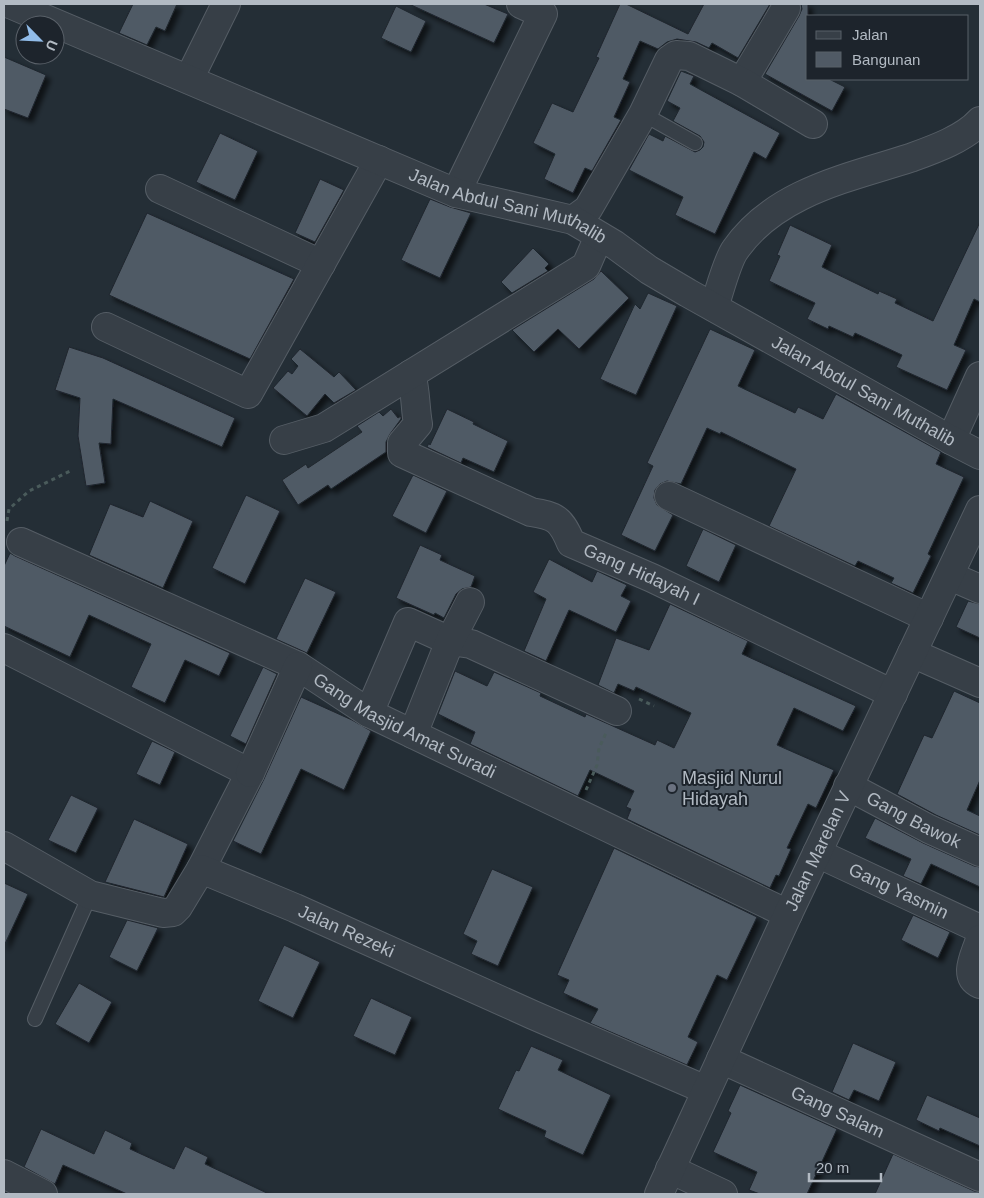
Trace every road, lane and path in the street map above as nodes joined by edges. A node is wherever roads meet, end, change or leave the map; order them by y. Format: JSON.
{"nodes":[{"id":1,"x":10,"y":4,"type":"edge"},
{"id":2,"x":226,"y":4,"type":"edge"},
{"id":3,"x":537,"y":7,"type":"edge"},
{"id":4,"x":786,"y":8,"type":"dead end"},
{"id":5,"x":189,"y":79,"type":"junction"},
{"id":6,"x":742,"y":82,"type":"junction"},
{"id":7,"x":643,"y":114,"type":"junction"},
{"id":8,"x":980,"y":121,"type":"edge"},
{"id":9,"x":813,"y":124,"type":"dead end"},
{"id":10,"x":695,"y":143,"type":"dead end"},
{"id":11,"x":380,"y":160,"type":"junction"},
{"id":12,"x":160,"y":189,"type":"dead end"},
{"id":13,"x":456,"y":192,"type":"junction"},
{"id":14,"x":573,"y":220,"type":"junction"},
{"id":15,"x":607,"y":240,"type":"junction"},
{"id":16,"x":321,"y":264,"type":"junction"},
{"id":17,"x":714,"y":307,"type":"junction"},
{"id":18,"x":106,"y":327,"type":"dead end"},
{"id":19,"x":980,"y":376,"type":"edge"},
{"id":20,"x":413,"y":382,"type":"junction"},
{"id":21,"x":284,"y":440,"type":"dead end"},
{"id":22,"x":951,"y":440,"type":"junction"},
{"id":23,"x":980,"y":455,"type":"edge"},
{"id":24,"x":70,"y":471,"type":"dead end"},
{"id":25,"x":669,"y":496,"type":"dead end"},
{"id":26,"x":9,"y":509,"type":"dead end"},
{"id":27,"x":980,"y":510,"type":"edge"},
{"id":28,"x":21,"y":542,"type":"dead end"},
{"id":29,"x":950,"y":576,"type":"junction"},
{"id":30,"x":980,"y":590,"type":"edge"},
{"id":31,"x":470,"y":602,"type":"dead end"},
{"id":32,"x":929,"y":618,"type":"junction"},
{"id":33,"x":450,"y":642,"type":"junction"},
{"id":34,"x":4,"y":648,"type":"edge"},
{"id":35,"x":912,"y":653,"type":"junction"},
{"id":36,"x":298,"y":666,"type":"junction"},
{"id":37,"x":980,"y":683,"type":"edge"},
{"id":38,"x":893,"y":694,"type":"junction"},
{"id":39,"x":654,"y":706,"type":"dead end"},
{"id":40,"x":616,"y":711,"type":"junction"},
{"id":41,"x":369,"y":712,"type":"junction"},
{"id":42,"x":413,"y":734,"type":"junction"},
{"id":43,"x":250,"y":773,"type":"junction"},
{"id":44,"x":848,"y":786,"type":"junction"},
{"id":45,"x":576,"y":814,"type":"junction"},
{"id":46,"x":4,"y":846,"type":"edge"},
{"id":47,"x":980,"y":852,"type":"edge"},
{"id":48,"x":817,"y":853,"type":"junction"},
{"id":49,"x":201,"y":869,"type":"junction"},
{"id":50,"x":90,"y":895,"type":"junction"},
{"id":51,"x":788,"y":914,"type":"junction"},
{"id":52,"x":980,"y":929,"type":"edge"},
{"id":53,"x":980,"y":939,"type":"edge"},
{"id":54,"x":980,"y":984,"type":"edge"},
{"id":55,"x":35,"y":1019,"type":"dead end"},
{"id":56,"x":720,"y":1059,"type":"junction"},
{"id":57,"x":706,"y":1090,"type":"junction"},
{"id":58,"x":4,"y":1174,"type":"edge"},
{"id":59,"x":980,"y":1177,"type":"edge"},
{"id":60,"x":665,"y":1182,"type":"edge"},
{"id":61,"x":43,"y":1194,"type":"edge"},
{"id":62,"x":692,"y":1194,"type":"edge"},
{"id":63,"x":723,"y":1194,"type":"edge"}],
"edges":[{"from":1,"to":5,"type":"street","name":"Jalan Abdul Sani Muthalib"},
{"from":2,"to":5,"type":"street"},
{"from":3,"to":13,"type":"street"},
{"from":4,"to":6,"type":"street"},
{"from":5,"to":11,"type":"street","name":"Jalan Abdul Sani Muthalib"},
{"from":6,"to":7,"type":"street"},
{"from":6,"to":9,"type":"street"},
{"from":7,"to":10,"type":"lane"},
{"from":7,"to":14,"type":"street"},
{"from":8,"to":17,"type":"street"},
{"from":11,"to":13,"type":"street","name":"Jalan Abdul Sani Muthalib"},
{"from":11,"to":16,"type":"street"},
{"from":12,"to":16,"type":"street"},
{"from":13,"to":14,"type":"street","name":"Jalan Abdul Sani Muthalib"},
{"from":14,"to":15,"type":"street","name":"Jalan Abdul Sani Muthalib"},
{"from":15,"to":17,"type":"street","name":"Jalan Abdul Sani Muthalib"},
{"from":15,"to":20,"type":"street"},
{"from":16,"to":18,"type":"street"},
{"from":17,"to":22,"type":"street","name":"Jalan Abdul Sani Muthalib"},
{"from":19,"to":22,"type":"street"},
{"from":20,"to":21,"type":"street"},
{"from":20,"to":38,"type":"street","name":"Gang Hidayah I"},
{"from":22,"to":23,"type":"street","name":"Jalan Abdul Sani Muthalib"},
{"from":24,"to":26,"type":"path"},
{"from":25,"to":32,"type":"street"},
{"from":27,"to":29,"type":"street","name":"Jalan Marelan V"},
{"from":28,"to":36,"type":"street","name":"Gang Masjid Amat Suradi"},
{"from":29,"to":30,"type":"street"},
{"from":29,"to":32,"type":"street","name":"Jalan Marelan V"},
{"from":31,"to":33,"type":"street"},
{"from":32,"to":35,"type":"street","name":"Jalan Marelan V"},
{"from":33,"to":40,"type":"street"},
{"from":33,"to":41,"type":"street"},
{"from":33,"to":42,"type":"street"},
{"from":34,"to":43,"type":"street"},
{"from":35,"to":37,"type":"street"},
{"from":35,"to":38,"type":"street","name":"Jalan Marelan V"},
{"from":36,"to":41,"type":"street","name":"Gang Masjid Amat Suradi"},
{"from":36,"to":43,"type":"street"},
{"from":38,"to":44,"type":"street","name":"Jalan Marelan V"},
{"from":39,"to":40,"type":"path"},
{"from":40,"to":45,"type":"path"},
{"from":41,"to":42,"type":"street","name":"Gang Masjid Amat Suradi"},
{"from":42,"to":45,"type":"street","name":"Gang Masjid Amat Suradi"},
{"from":43,"to":49,"type":"street"},
{"from":44,"to":47,"type":"street","name":"Gang Bawok"},
{"from":44,"to":48,"type":"street","name":"Jalan Marelan V"},
{"from":45,"to":51,"type":"street","name":"Gang Masjid Amat Suradi"},
{"from":46,"to":50,"type":"street"},
{"from":48,"to":51,"type":"street","name":"Jalan Marelan V"},
{"from":48,"to":52,"type":"street","name":"Gang Yasmin"},
{"from":49,"to":50,"type":"street"},
{"from":49,"to":57,"type":"street","name":"Jalan Rezeki"},
{"from":50,"to":55,"type":"lane"},
{"from":51,"to":56,"type":"street","name":"Jalan Marelan V"},
{"from":53,"to":54,"type":"street"},
{"from":56,"to":57,"type":"street","name":"Jalan Marelan V"},
{"from":56,"to":59,"type":"street","name":"Gang Salam"},
{"from":57,"to":60,"type":"street","name":"Jalan Marelan V"},
{"from":58,"to":61,"type":"street"},
{"from":60,"to":62,"type":"street"},
{"from":60,"to":63,"type":"street"}]}
